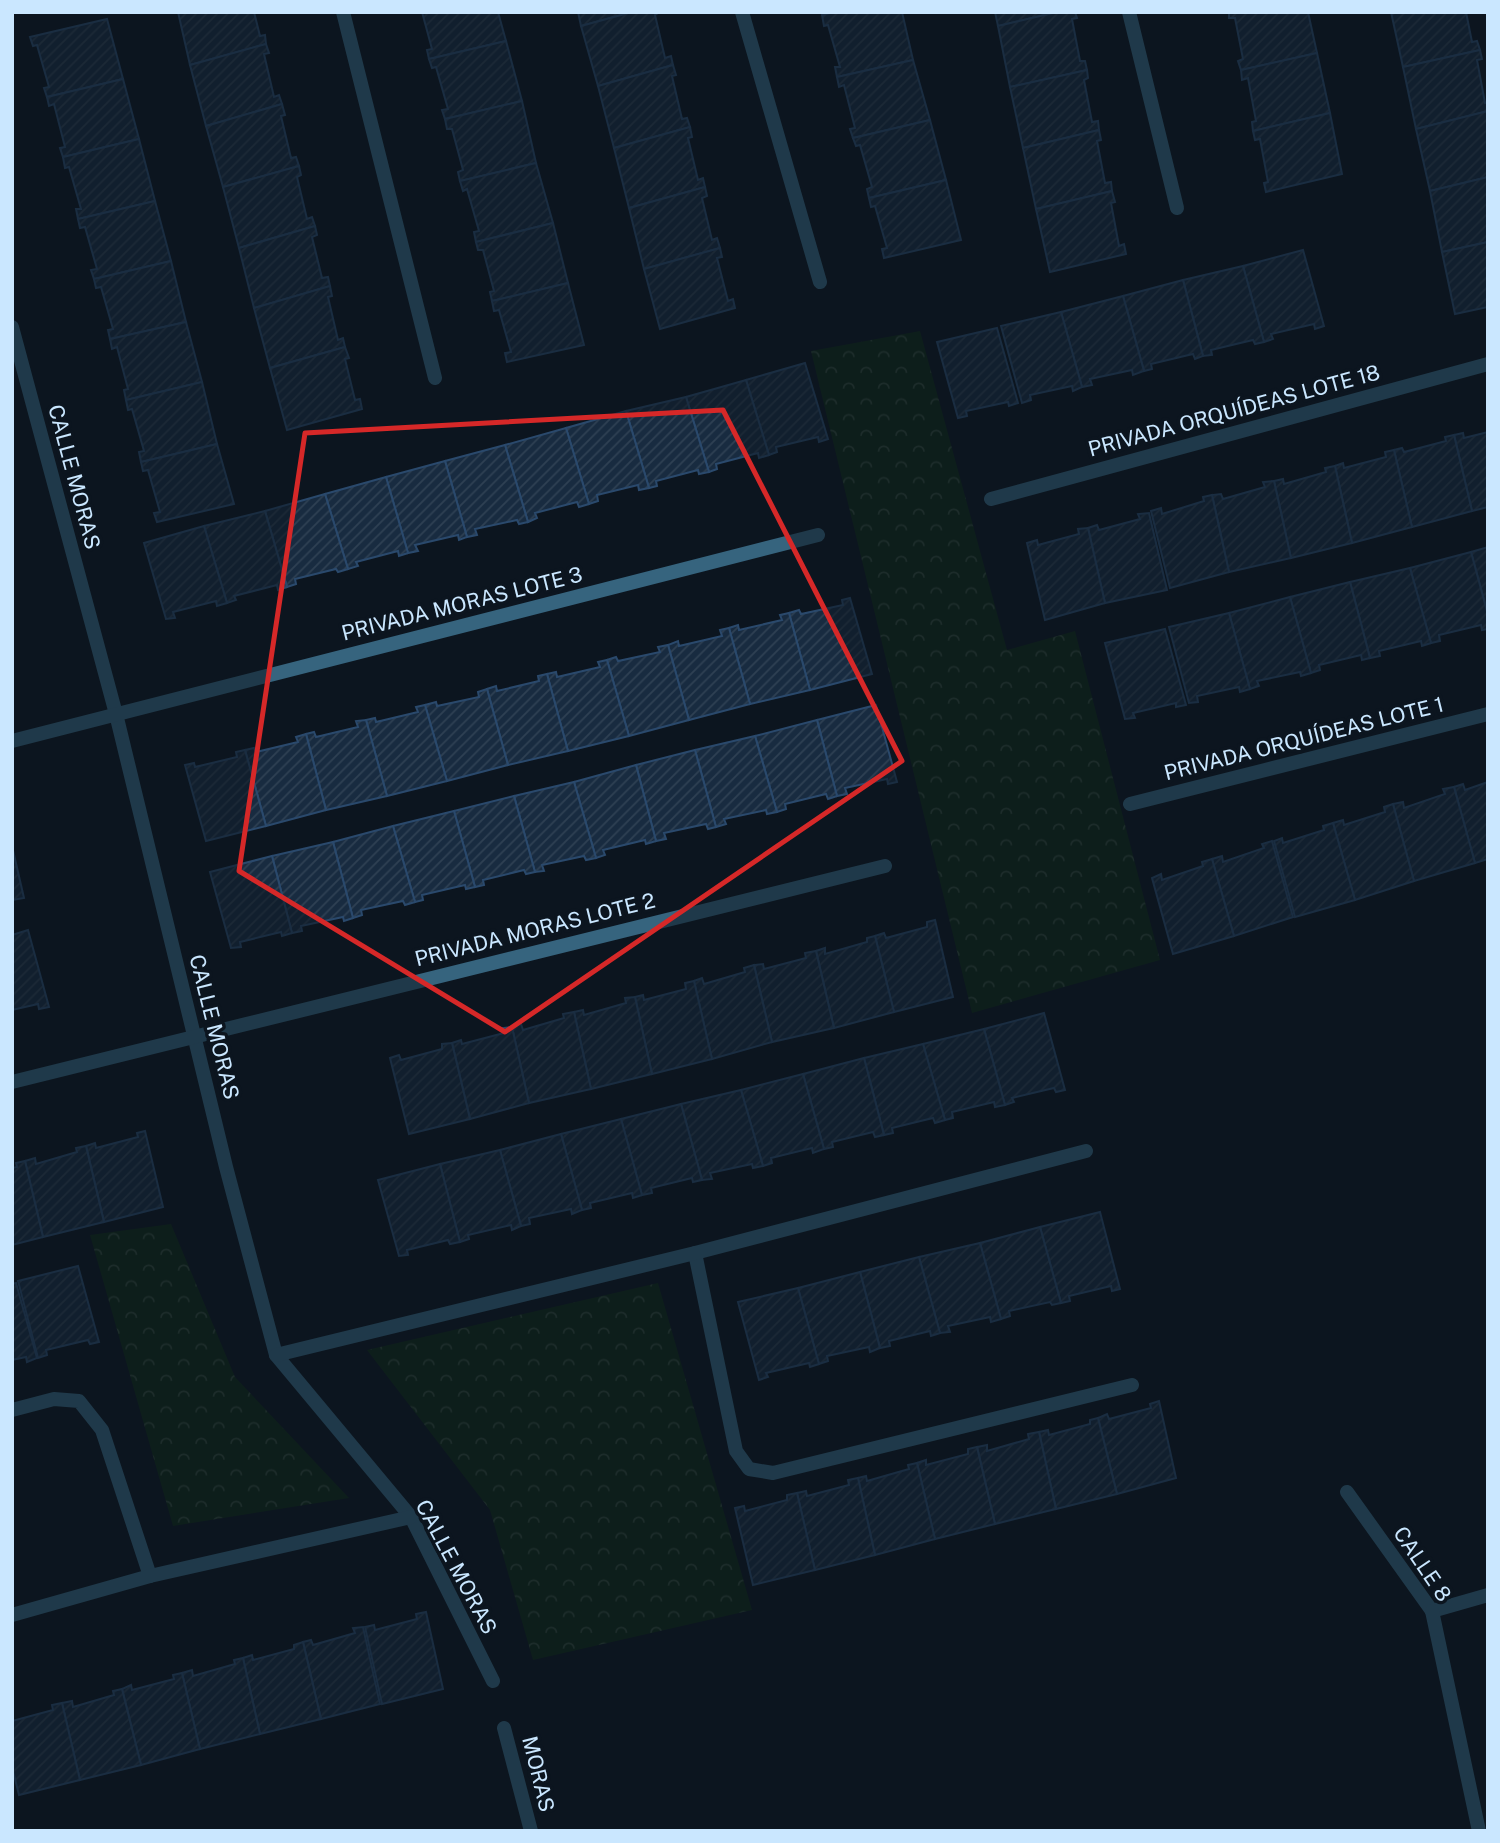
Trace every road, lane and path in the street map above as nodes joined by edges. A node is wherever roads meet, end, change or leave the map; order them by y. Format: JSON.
{"nodes":[{"id":1,"x":343,"y":12,"type":"edge"},
{"id":2,"x":743,"y":12,"type":"edge"},
{"id":3,"x":1129,"y":12,"type":"edge"},
{"id":4,"x":1177,"y":208,"type":"dead end"},
{"id":5,"x":820,"y":282,"type":"dead end"},
{"id":6,"x":12,"y":327,"type":"edge"},
{"id":7,"x":1488,"y":364,"type":"edge"},
{"id":8,"x":435,"y":378,"type":"dead end"},
{"id":9,"x":991,"y":499,"type":"dead end"},
{"id":10,"x":818,"y":535,"type":"dead end"},
{"id":11,"x":116,"y":714,"type":"junction"},
{"id":12,"x":1488,"y":714,"type":"edge"},
{"id":13,"x":12,"y":741,"type":"edge"},
{"id":14,"x":1130,"y":804,"type":"dead end"},
{"id":15,"x":885,"y":866,"type":"dead end"},
{"id":16,"x":194,"y":1035,"type":"junction"},
{"id":17,"x":12,"y":1082,"type":"edge"},
{"id":18,"x":1086,"y":1151,"type":"dead end"},
{"id":19,"x":695,"y":1253,"type":"junction"},
{"id":20,"x":276,"y":1355,"type":"junction"},
{"id":21,"x":1132,"y":1385,"type":"dead end"},
{"id":22,"x":12,"y":1410,"type":"edge"},
{"id":23,"x":1347,"y":1492,"type":"dead end"},
{"id":24,"x":411,"y":1517,"type":"junction"},
{"id":25,"x":150,"y":1576,"type":"junction"},
{"id":26,"x":1488,"y":1595,"type":"edge"},
{"id":27,"x":1432,"y":1611,"type":"junction"},
{"id":28,"x":12,"y":1615,"type":"edge"},
{"id":29,"x":493,"y":1681,"type":"dead end"},
{"id":30,"x":504,"y":1728,"type":"dead end"},
{"id":31,"x":531,"y":1831,"type":"edge"},
{"id":32,"x":1479,"y":1831,"type":"edge"}],
"edges":[{"from":1,"to":8,"type":"street"},
{"from":2,"to":5,"type":"street"},
{"from":3,"to":4,"type":"street"},
{"from":6,"to":11,"type":"street","name":"CALLE MORAS"},
{"from":7,"to":9,"type":"street","name":"PRIVADA ORQUÍDEAS LOTE 18"},
{"from":10,"to":11,"type":"street","name":"PRIVADA MORAS LOTE 3"},
{"from":11,"to":13,"type":"street","name":"PRIVADA MORAS LOTE 3"},
{"from":11,"to":16,"type":"street","name":"CALLE MORAS"},
{"from":12,"to":14,"type":"street","name":"PRIVADA ORQUÍDEAS LOTE 1"},
{"from":15,"to":16,"type":"street","name":"PRIVADA MORAS LOTE 2"},
{"from":16,"to":17,"type":"street","name":"PRIVADA MORAS LOTE 2"},
{"from":16,"to":20,"type":"street","name":"CALLE MORAS"},
{"from":18,"to":19,"type":"street"},
{"from":19,"to":20,"type":"street"},
{"from":19,"to":21,"type":"street"},
{"from":20,"to":24,"type":"street","name":"CALLE MORAS"},
{"from":22,"to":25,"type":"street"},
{"from":23,"to":27,"type":"street","name":"CALLE 8"},
{"from":24,"to":25,"type":"street"},
{"from":24,"to":29,"type":"street","name":"CALLE MORAS"},
{"from":25,"to":28,"type":"street"},
{"from":26,"to":27,"type":"street"},
{"from":27,"to":32,"type":"street","name":"CALLE 8"},
{"from":30,"to":31,"type":"street","name":"MORAS"}]}
